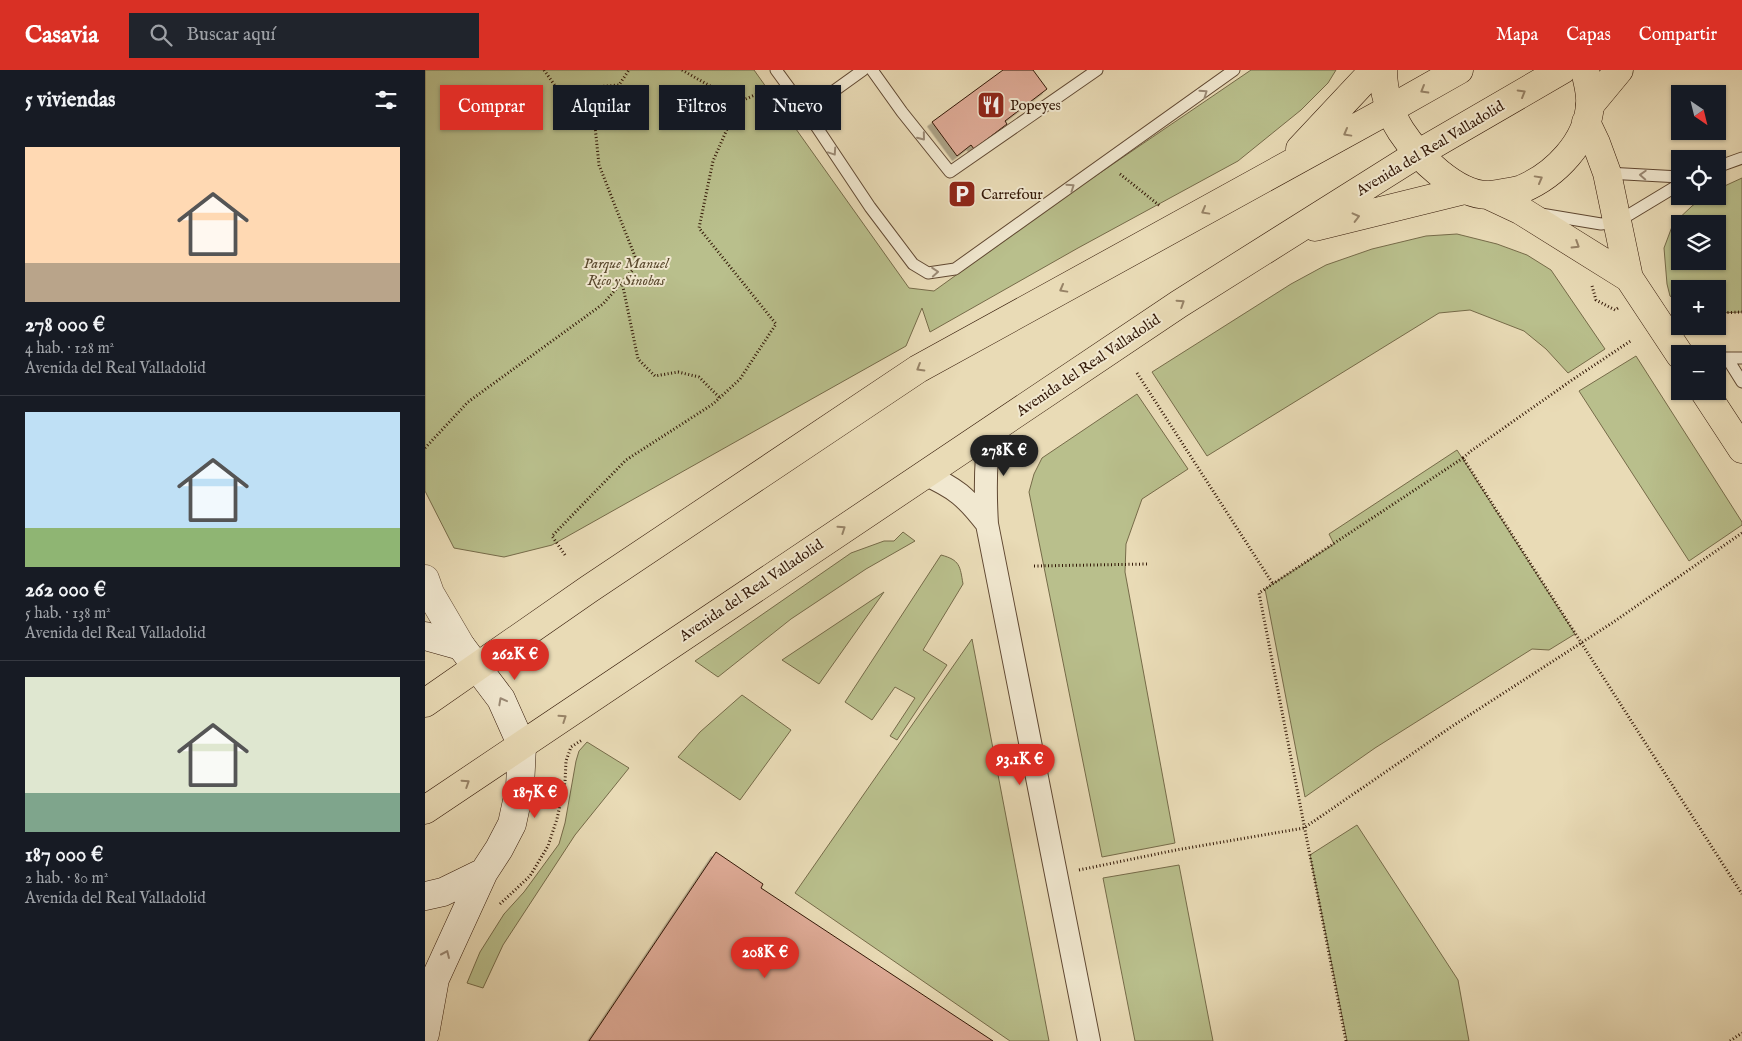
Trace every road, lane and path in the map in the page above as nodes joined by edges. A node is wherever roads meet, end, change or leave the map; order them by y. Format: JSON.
{"nodes":[{"id":1,"x":544,"y":70,"type":"edge"},
{"id":2,"x":629,"y":70,"type":"edge"},
{"id":3,"x":682,"y":70,"type":"edge"},
{"id":4,"x":776,"y":70,"type":"edge"},
{"id":5,"x":863,"y":70,"type":"edge"},
{"id":6,"x":872,"y":70,"type":"edge"},
{"id":7,"x":1097,"y":70,"type":"edge"},
{"id":8,"x":1234,"y":70,"type":"edge"},
{"id":9,"x":1374,"y":70,"type":"edge"},
{"id":10,"x":1383,"y":70,"type":"edge"},
{"id":11,"x":1459,"y":70,"type":"edge"},
{"id":12,"x":1562,"y":70,"type":"edge"},
{"id":13,"x":1585,"y":70,"type":"edge"},
{"id":14,"x":1619,"y":70,"type":"edge"},
{"id":15,"x":784,"y":81,"type":"junction"},
{"id":16,"x":554,"y":85,"type":"edge"},
{"id":17,"x":619,"y":85,"type":"edge"},
{"id":18,"x":709,"y":85,"type":"edge"},
{"id":19,"x":787,"y":85,"type":"edge"},
{"id":20,"x":841,"y":86,"type":"edge"},
{"id":21,"x":745,"y":99,"type":"edge"},
{"id":22,"x":1390,"y":110,"type":"junction"},
{"id":23,"x":1588,"y":114,"type":"junction"},
{"id":24,"x":595,"y":130,"type":"edge"},
{"id":25,"x":727,"y":130,"type":"edge"},
{"id":26,"x":819,"y":130,"type":"edge"},
{"id":27,"x":1419,"y":153,"type":"junction"},
{"id":28,"x":1742,"y":158,"type":"edge"},
{"id":29,"x":1106,"y":163,"type":"junction"},
{"id":30,"x":1726,"y":164,"type":"edge"},
{"id":31,"x":1288,"y":166,"type":"junction"},
{"id":32,"x":1607,"y":173,"type":"junction"},
{"id":33,"x":1671,"y":177,"type":"edge"},
{"id":34,"x":1671,"y":189,"type":"edge"},
{"id":35,"x":1476,"y":193,"type":"junction"},
{"id":36,"x":1164,"y":209,"type":"dead end"},
{"id":37,"x":1520,"y":210,"type":"junction"},
{"id":38,"x":1617,"y":222,"type":"junction"},
{"id":39,"x":1292,"y":233,"type":"junction"},
{"id":40,"x":1629,"y":278,"type":"junction"},
{"id":41,"x":622,"y":282,"type":"junction"},
{"id":42,"x":1742,"y":312,"type":"edge"},
{"id":43,"x":1726,"y":313,"type":"edge"},
{"id":44,"x":1632,"y":340,"type":"dead end"},
{"id":45,"x":1673,"y":345,"type":"edge"},
{"id":46,"x":1726,"y":358,"type":"edge"},
{"id":47,"x":1742,"y":358,"type":"edge"},
{"id":48,"x":1726,"y":363,"type":"edge"},
{"id":49,"x":1137,"y":373,"type":"dead end"},
{"id":50,"x":1742,"y":382,"type":"edge"},
{"id":51,"x":720,"y":398,"type":"junction"},
{"id":52,"x":1710,"y":400,"type":"edge"},
{"id":53,"x":990,"y":429,"type":"junction"},
{"id":54,"x":425,"y":448,"type":"edge"},
{"id":55,"x":1742,"y":449,"type":"edge"},
{"id":56,"x":1463,"y":458,"type":"junction"},
{"id":57,"x":924,"y":474,"type":"junction"},
{"id":58,"x":987,"y":524,"type":"junction"},
{"id":59,"x":1742,"y":533,"type":"edge"},
{"id":60,"x":565,"y":555,"type":"dead end"},
{"id":61,"x":1149,"y":564,"type":"dead end"},
{"id":62,"x":1034,"y":566,"type":"dead end"},
{"id":63,"x":425,"y":579,"type":"edge"},
{"id":64,"x":1273,"y":584,"type":"junction"},
{"id":65,"x":425,"y":636,"type":"edge"},
{"id":66,"x":1580,"y":643,"type":"junction"},
{"id":67,"x":469,"y":656,"type":"junction"},
{"id":68,"x":425,"y":703,"type":"edge"},
{"id":69,"x":522,"y":746,"type":"junction"},
{"id":70,"x":425,"y":810,"type":"edge"},
{"id":71,"x":1305,"y":828,"type":"junction"},
{"id":72,"x":483,"y":872,"type":"junction"},
{"id":73,"x":1056,"y":874,"type":"junction"},
{"id":74,"x":1742,"y":894,"type":"edge"},
{"id":75,"x":425,"y":896,"type":"edge"},
{"id":76,"x":1742,"y":1033,"type":"edge"},
{"id":77,"x":425,"y":1034,"type":"edge"},
{"id":78,"x":1089,"y":1041,"type":"edge"},
{"id":79,"x":1346,"y":1041,"type":"edge"},
{"id":80,"x":1730,"y":1041,"type":"edge"}],
"edges":[{"from":1,"to":16,"type":"path"},
{"from":2,"to":17,"type":"path"},
{"from":3,"to":18,"type":"path"},
{"from":4,"to":15,"type":"lane"},
{"from":5,"to":20,"type":"lane"},
{"from":6,"to":7,"type":"lane","one_way":true},
{"from":29,"to":8,"type":"lane","one_way":true},
{"from":9,"to":31,"type":"main road"},
{"from":10,"to":22,"type":"main road"},
{"from":11,"to":22,"type":"main road","one_way":true},
{"from":27,"to":12,"type":"main road","name":"Avenida del Real Valladolid","one_way":true},
{"from":13,"to":23,"type":"main road"},
{"from":14,"to":23,"type":"main road"},
{"from":15,"to":19,"type":"lane"},
{"from":15,"to":21,"type":"path"},
{"from":22,"to":27,"type":"main road"},
{"from":22,"to":31,"type":"main road","one_way":true},
{"from":23,"to":32,"type":"main road"},
{"from":35,"to":23,"type":"main road","one_way":true},
{"from":24,"to":41,"type":"path"},
{"from":25,"to":51,"type":"path"},
{"from":26,"to":29,"type":"lane","one_way":true},
{"from":27,"to":35,"type":"main road"},
{"from":27,"to":39,"type":"main road","name":"Avenida del Real Valladolid"},
{"from":28,"to":30,"type":"lane"},
{"from":29,"to":36,"type":"path"},
{"from":31,"to":67,"type":"main road","one_way":true},
{"from":33,"to":32,"type":"lane","one_way":true},
{"from":32,"to":38,"type":"main road"},
{"from":34,"to":38,"type":"lane"},
{"from":35,"to":37,"type":"main road"},
{"from":39,"to":35,"type":"main road","one_way":true},
{"from":37,"to":38,"type":"lane"},
{"from":37,"to":40,"type":"main road","one_way":true},
{"from":38,"to":40,"type":"main road"},
{"from":53,"to":39,"type":"main road","name":"Avenida del Real Valladolid","one_way":true},
{"from":40,"to":45,"type":"main road"},
{"from":41,"to":51,"type":"path"},
{"from":41,"to":54,"type":"path"},
{"from":42,"to":43,"type":"path"},
{"from":44,"to":56,"type":"path"},
{"from":46,"to":47,"type":"lane"},
{"from":48,"to":50,"type":"lane"},
{"from":49,"to":64,"type":"path"},
{"from":51,"to":60,"type":"path"},
{"from":52,"to":55,"type":"main road"},
{"from":53,"to":57,"type":"main road","name":"Avenida del Real Valladolid"},
{"from":53,"to":58,"type":"street"},
{"from":56,"to":64,"type":"path"},
{"from":56,"to":66,"type":"path"},
{"from":57,"to":58,"type":"street"},
{"from":69,"to":57,"type":"main road","name":"Avenida del Real Valladolid","one_way":true},
{"from":58,"to":73,"type":"street"},
{"from":59,"to":66,"type":"path"},
{"from":61,"to":62,"type":"path"},
{"from":63,"to":67,"type":"main road"},
{"from":64,"to":71,"type":"path"},
{"from":65,"to":67,"type":"main road"},
{"from":66,"to":71,"type":"path"},
{"from":66,"to":74,"type":"path"},
{"from":67,"to":68,"type":"main road"},
{"from":69,"to":67,"type":"main road","one_way":true},
{"from":70,"to":69,"type":"main road","name":"Avenida del Real Valladolid","one_way":true},
{"from":69,"to":72,"type":"main road"},
{"from":71,"to":73,"type":"path"},
{"from":71,"to":79,"type":"path"},
{"from":72,"to":75,"type":"main road"},
{"from":77,"to":72,"type":"main road","one_way":true},
{"from":73,"to":78,"type":"street"},
{"from":76,"to":80,"type":"path"}]}
